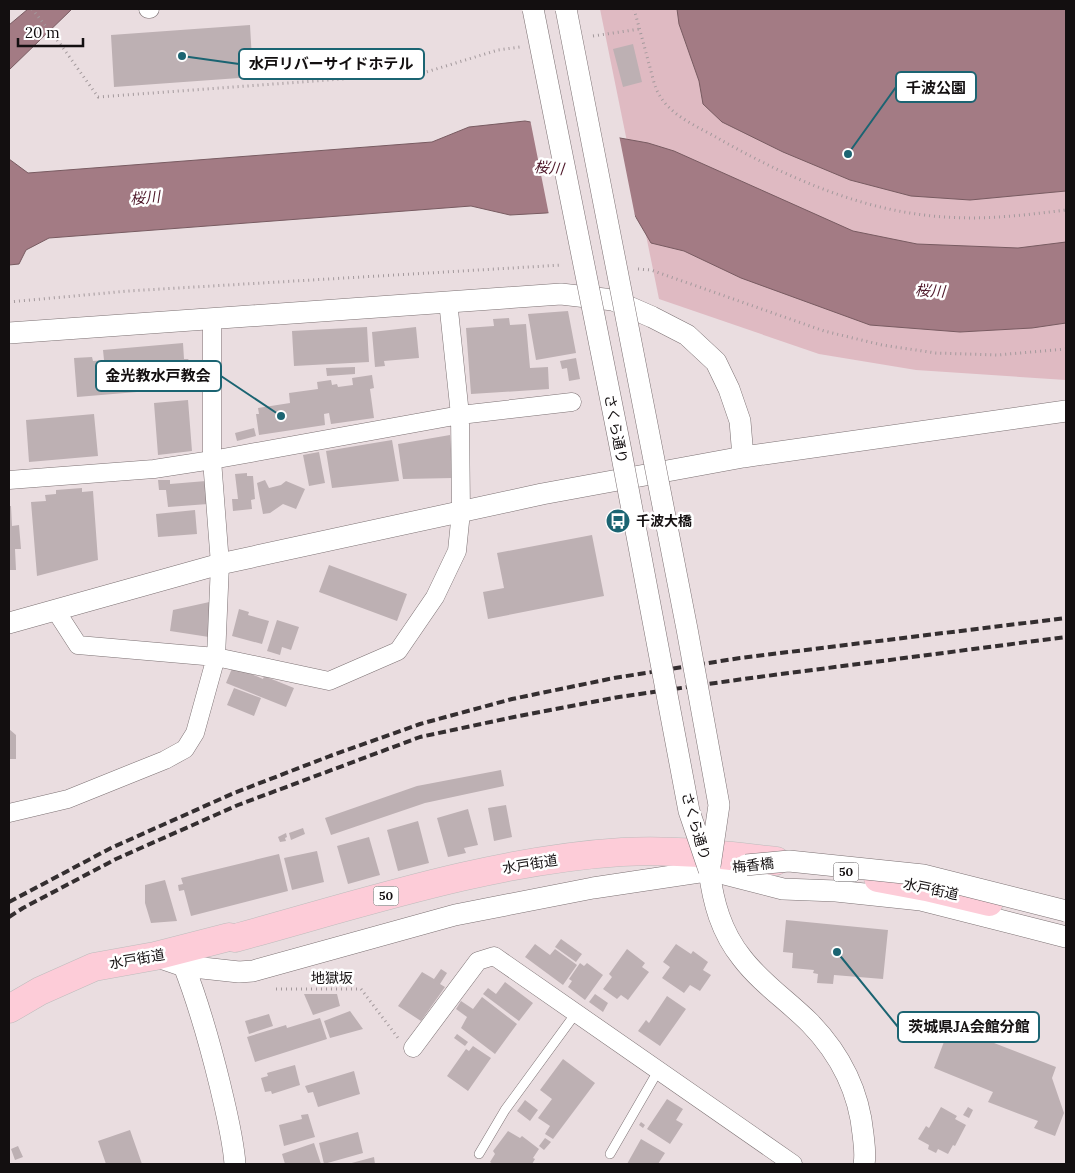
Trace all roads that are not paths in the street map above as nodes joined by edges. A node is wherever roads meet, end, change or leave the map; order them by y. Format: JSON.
{"nodes":[{"id":1,"x":533,"y":9,"type":"edge"},
{"id":2,"x":566,"y":9,"type":"edge"},
{"id":3,"x":448,"y":300,"type":"junction"},
{"id":4,"x":212,"y":318,"type":"junction"},
{"id":5,"x":9,"y":333,"type":"edge"},
{"id":6,"x":572,"y":402,"type":"dead end"},
{"id":7,"x":1066,"y":411,"type":"edge"},
{"id":8,"x":460,"y":415,"type":"junction"},
{"id":9,"x":743,"y":457,"type":"junction"},
{"id":10,"x":212,"y":460,"type":"junction"},
{"id":11,"x":9,"y":480,"type":"edge"},
{"id":12,"x":461,"y":512,"type":"junction"},
{"id":13,"x":220,"y":564,"type":"junction"},
{"id":14,"x":56,"y":610,"type":"junction"},
{"id":15,"x":9,"y":622,"type":"edge"},
{"id":16,"x":216,"y":657,"type":"junction"},
{"id":17,"x":9,"y":813,"type":"edge"},
{"id":18,"x":709,"y":870,"type":"junction"},
{"id":19,"x":1066,"y":911,"type":"edge"},
{"id":20,"x":1066,"y":921,"type":"edge"},
{"id":21,"x":1066,"y":937,"type":"edge"},
{"id":22,"x":155,"y":956,"type":"junction"},
{"id":23,"x":184,"y":966,"type":"junction"},
{"id":24,"x":9,"y":1009,"type":"edge"},
{"id":25,"x":576,"y":1013,"type":"junction"},
{"id":26,"x":413,"y":1048,"type":"road end"},
{"id":27,"x":658,"y":1071,"type":"junction"},
{"id":28,"x":479,"y":1154,"type":"dead end"},
{"id":29,"x":610,"y":1154,"type":"dead end"},
{"id":30,"x":235,"y":1164,"type":"edge"},
{"id":31,"x":793,"y":1164,"type":"edge"},
{"id":32,"x":864,"y":1164,"type":"edge"}],
"edges":[{"from":1,"to":18,"type":"street","name":"さくら通り","bridge":true},
{"from":2,"to":18,"type":"street","name":"さくら通り","bridge":true},
{"from":3,"to":4,"type":"street"},
{"from":3,"to":8,"type":"street"},
{"from":3,"to":9,"type":"street"},
{"from":4,"to":5,"type":"street"},
{"from":4,"to":10,"type":"street"},
{"from":6,"to":8,"type":"street"},
{"from":7,"to":9,"type":"street"},
{"from":8,"to":10,"type":"street"},
{"from":8,"to":12,"type":"street"},
{"from":9,"to":12,"type":"street"},
{"from":10,"to":11,"type":"street"},
{"from":10,"to":13,"type":"street"},
{"from":12,"to":13,"type":"street"},
{"from":12,"to":16,"type":"street"},
{"from":13,"to":14,"type":"street"},
{"from":13,"to":16,"type":"street"},
{"from":14,"to":15,"type":"street"},
{"from":14,"to":16,"type":"street"},
{"from":16,"to":17,"type":"street"},
{"from":18,"to":19,"type":"street","name":"梅香橋","bridge":true},
{"from":18,"to":21,"type":"street","name":"梅香橋"},
{"from":18,"to":23,"type":"street"},
{"from":18,"to":32,"type":"street"},
{"from":20,"to":22,"type":"main road","name":"水戸街道","number":"50"},
{"from":22,"to":23,"type":"street"},
{"from":22,"to":24,"type":"main road","name":"水戸街道","number":"50"},
{"from":23,"to":30,"type":"street"},
{"from":25,"to":26,"type":"street"},
{"from":25,"to":27,"type":"street"},
{"from":25,"to":28,"type":"lane"},
{"from":27,"to":29,"type":"lane"},
{"from":27,"to":31,"type":"street"}]}
